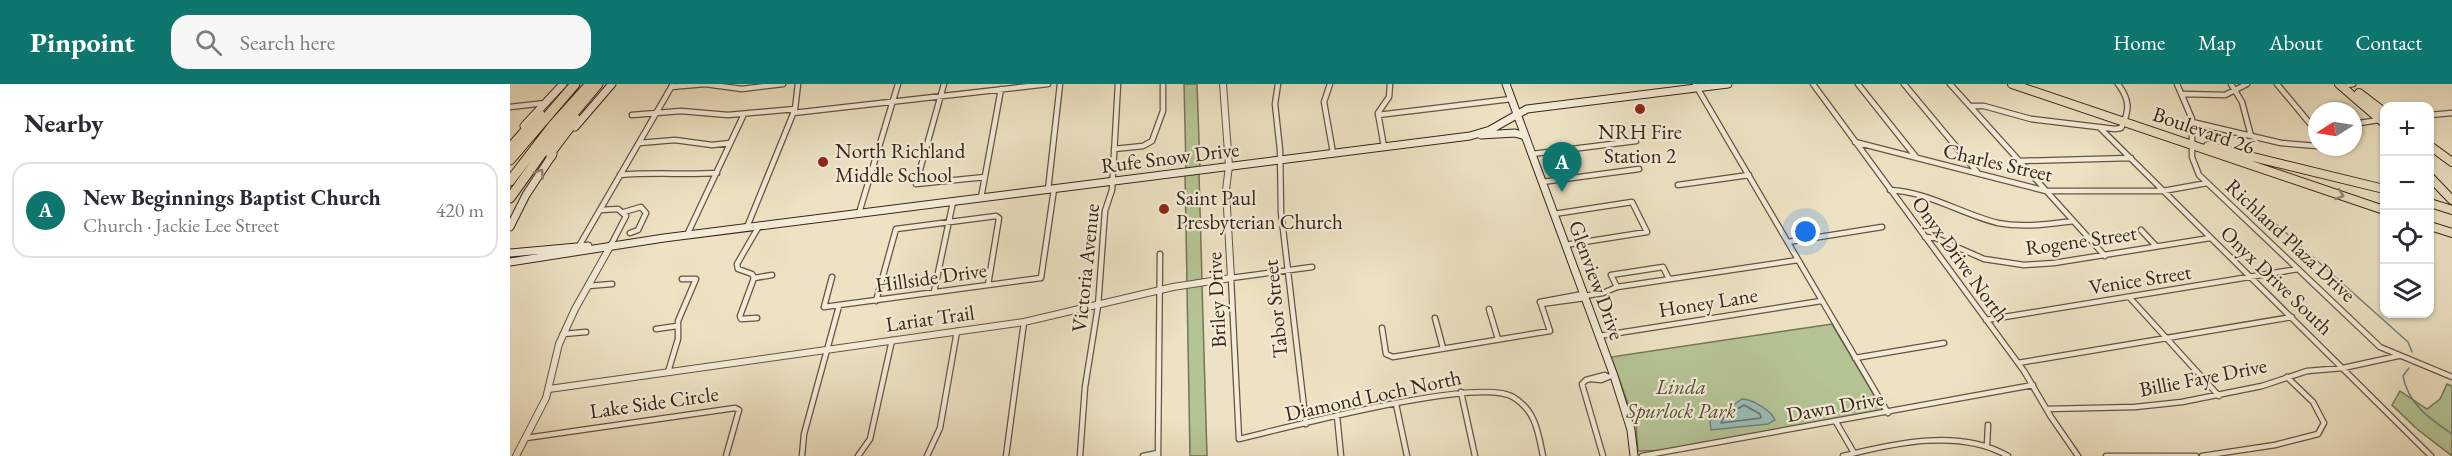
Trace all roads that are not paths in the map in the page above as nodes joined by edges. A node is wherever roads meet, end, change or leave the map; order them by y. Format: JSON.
{"nodes":[{"id":1,"x":563,"y":84,"type":"edge"},
{"id":2,"x":568,"y":84,"type":"edge"},
{"id":3,"x":575,"y":84,"type":"edge"},
{"id":4,"x":584,"y":84,"type":"edge"},
{"id":5,"x":590,"y":84,"type":"edge"},
{"id":6,"x":598,"y":84,"type":"edge"},
{"id":7,"x":607,"y":84,"type":"edge"},
{"id":8,"x":612,"y":84,"type":"edge"},
{"id":9,"x":783,"y":84,"type":"edge"},
{"id":10,"x":798,"y":84,"type":"edge"},
{"id":11,"x":898,"y":84,"type":"edge"},
{"id":12,"x":944,"y":84,"type":"edge"},
{"id":13,"x":1048,"y":84,"type":"edge"},
{"id":14,"x":1060,"y":84,"type":"edge"},
{"id":15,"x":1118,"y":84,"type":"edge"},
{"id":16,"x":1163,"y":84,"type":"edge"},
{"id":17,"x":1223,"y":84,"type":"edge"},
{"id":18,"x":1278,"y":84,"type":"edge"},
{"id":19,"x":1330,"y":84,"type":"edge"},
{"id":20,"x":1391,"y":84,"type":"edge"},
{"id":21,"x":1506,"y":84,"type":"edge"},
{"id":22,"x":1728,"y":84,"type":"edge"},
{"id":23,"x":1813,"y":84,"type":"edge"},
{"id":24,"x":1858,"y":84,"type":"edge"},
{"id":25,"x":1904,"y":84,"type":"edge"},
{"id":26,"x":1950,"y":84,"type":"edge"},
{"id":27,"x":2012,"y":84,"type":"edge"},
{"id":28,"x":2024,"y":84,"type":"edge"},
{"id":29,"x":2118,"y":84,"type":"edge"},
{"id":30,"x":2177,"y":84,"type":"edge"},
{"id":31,"x":2231,"y":84,"type":"edge"},
{"id":32,"x":2247,"y":84,"type":"edge"},
{"id":33,"x":2277,"y":84,"type":"edge"},
{"id":34,"x":2339,"y":84,"type":"edge"},
{"id":35,"x":2347,"y":84,"type":"edge"},
{"id":36,"x":2353,"y":84,"type":"edge"},
{"id":37,"x":672,"y":85,"type":"edge"},
{"id":38,"x":1696,"y":86,"type":"edge"},
{"id":39,"x":1001,"y":89,"type":"junction"},
{"id":40,"x":2037,"y":91,"type":"junction"},
{"id":41,"x":2236,"y":91,"type":"junction"},
{"id":42,"x":2184,"y":94,"type":"junction"},
{"id":43,"x":942,"y":96,"type":"junction"},
{"id":44,"x":1511,"y":98,"type":"junction"},
{"id":45,"x":586,"y":99,"type":"junction"},
{"id":46,"x":893,"y":101,"type":"junction"},
{"id":47,"x":545,"y":103,"type":"junction"},
{"id":48,"x":1970,"y":106,"type":"junction"},
{"id":49,"x":510,"y":107,"type":"edge"},
{"id":50,"x":1531,"y":109,"type":"junction"},
{"id":51,"x":794,"y":111,"type":"junction"},
{"id":52,"x":656,"y":113,"type":"junction"},
{"id":53,"x":1516,"y":113,"type":"junction"},
{"id":54,"x":2452,"y":113,"type":"edge"},
{"id":55,"x":744,"y":114,"type":"junction"},
{"id":56,"x":2380,"y":114,"type":"edge"},
{"id":57,"x":632,"y":115,"type":"dead end"},
{"id":58,"x":1378,"y":115,"type":"junction"},
{"id":59,"x":2380,"y":115,"type":"edge"},
{"id":60,"x":2434,"y":115,"type":"edge"},
{"id":61,"x":2380,"y":119,"type":"edge"},
{"id":62,"x":2126,"y":120,"type":"junction"},
{"id":63,"x":1505,"y":121,"type":"junction"},
{"id":64,"x":2308,"y":121,"type":"edge"},
{"id":65,"x":2192,"y":122,"type":"junction"},
{"id":66,"x":2362,"y":122,"type":"edge"},
{"id":67,"x":2100,"y":128,"type":"junction"},
{"id":68,"x":1470,"y":136,"type":"junction"},
{"id":69,"x":1525,"y":136,"type":"junction"},
{"id":70,"x":2251,"y":136,"type":"junction"},
{"id":71,"x":1636,"y":141,"type":"dead end"},
{"id":72,"x":510,"y":142,"type":"edge"},
{"id":73,"x":1855,"y":142,"type":"junction"},
{"id":74,"x":639,"y":143,"type":"junction"},
{"id":75,"x":730,"y":143,"type":"junction"},
{"id":76,"x":2193,"y":143,"type":"junction"},
{"id":77,"x":2308,"y":146,"type":"edge"},
{"id":78,"x":1384,"y":147,"type":"junction"},
{"id":79,"x":510,"y":148,"type":"edge"},
{"id":80,"x":1114,"y":149,"type":"junction"},
{"id":81,"x":2434,"y":149,"type":"edge"},
{"id":82,"x":1333,"y":153,"type":"junction"},
{"id":83,"x":1532,"y":154,"type":"junction"},
{"id":84,"x":2452,"y":154,"type":"edge"},
{"id":85,"x":551,"y":156,"type":"junction"},
{"id":86,"x":2443,"y":156,"type":"junction"},
{"id":87,"x":1916,"y":157,"type":"junction"},
{"id":88,"x":2131,"y":158,"type":"junction"},
{"id":89,"x":510,"y":160,"type":"edge"},
{"id":90,"x":1281,"y":160,"type":"junction"},
{"id":91,"x":2019,"y":161,"type":"junction"},
{"id":92,"x":2452,"y":162,"type":"edge"},
{"id":93,"x":1229,"y":166,"type":"junction"},
{"id":94,"x":2298,"y":167,"type":"junction"},
{"id":95,"x":1639,"y":169,"type":"dead end"},
{"id":96,"x":717,"y":173,"type":"junction"},
{"id":97,"x":1978,"y":173,"type":"junction"},
{"id":98,"x":620,"y":175,"type":"junction"},
{"id":99,"x":1749,"y":175,"type":"junction"},
{"id":100,"x":512,"y":176,"type":"edge"},
{"id":101,"x":985,"y":177,"type":"junction"},
{"id":102,"x":2296,"y":180,"type":"junction"},
{"id":103,"x":2434,"y":181,"type":"edge"},
{"id":104,"x":1113,"y":182,"type":"junction"},
{"id":105,"x":1542,"y":182,"type":"junction"},
{"id":106,"x":2207,"y":183,"type":"junction"},
{"id":107,"x":1678,"y":185,"type":"dead end"},
{"id":108,"x":2380,"y":188,"type":"edge"},
{"id":109,"x":1051,"y":190,"type":"junction"},
{"id":110,"x":1890,"y":190,"type":"junction"},
{"id":111,"x":2046,"y":191,"type":"junction"},
{"id":112,"x":2163,"y":191,"type":"junction"},
{"id":113,"x":510,"y":198,"type":"edge"},
{"id":114,"x":981,"y":198,"type":"junction"},
{"id":115,"x":2452,"y":200,"type":"edge"},
{"id":116,"x":953,"y":202,"type":"junction"},
{"id":117,"x":2434,"y":204,"type":"edge"},
{"id":118,"x":2380,"y":208,"type":"edge"},
{"id":119,"x":601,"y":210,"type":"junction"},
{"id":120,"x":2452,"y":210,"type":"edge"},
{"id":121,"x":624,"y":212,"type":"junction"},
{"id":122,"x":859,"y":213,"type":"junction"},
{"id":123,"x":1554,"y":214,"type":"junction"},
{"id":124,"x":949,"y":221,"type":"junction"},
{"id":125,"x":2073,"y":221,"type":"junction"},
{"id":126,"x":510,"y":227,"type":"edge"},
{"id":127,"x":753,"y":227,"type":"junction"},
{"id":128,"x":1882,"y":227,"type":"dead end"},
{"id":129,"x":2434,"y":227,"type":"edge"},
{"id":130,"x":2140,"y":230,"type":"dead end"},
{"id":131,"x":630,"y":233,"type":"dead end"},
{"id":132,"x":2452,"y":233,"type":"edge"},
{"id":133,"x":687,"y":235,"type":"junction"},
{"id":134,"x":1925,"y":237,"type":"junction"},
{"id":135,"x":2210,"y":238,"type":"junction"},
{"id":136,"x":1788,"y":242,"type":"junction"},
{"id":137,"x":611,"y":245,"type":"junction"},
{"id":138,"x":1565,"y":245,"type":"junction"},
{"id":139,"x":579,"y":246,"type":"junction"},
{"id":140,"x":2156,"y":246,"type":"junction"},
{"id":141,"x":513,"y":252,"type":"edge"},
{"id":142,"x":1160,"y":254,"type":"dead end"},
{"id":143,"x":549,"y":256,"type":"junction"},
{"id":144,"x":2105,"y":256,"type":"junction"},
{"id":145,"x":1798,"y":260,"type":"junction"},
{"id":146,"x":511,"y":262,"type":"edge"},
{"id":147,"x":1312,"y":267,"type":"dead end"},
{"id":148,"x":2298,"y":269,"type":"junction"},
{"id":149,"x":1287,"y":270,"type":"junction"},
{"id":150,"x":772,"y":275,"type":"dead end"},
{"id":151,"x":832,"y":277,"type":"dead end"},
{"id":152,"x":754,"y":278,"type":"junction"},
{"id":153,"x":1231,"y":278,"type":"junction"},
{"id":154,"x":2250,"y":278,"type":"junction"},
{"id":155,"x":682,"y":279,"type":"dead end"},
{"id":156,"x":1669,"y":279,"type":"junction"},
{"id":157,"x":612,"y":284,"type":"dead end"},
{"id":158,"x":988,"y":285,"type":"junction"},
{"id":159,"x":588,"y":286,"type":"junction"},
{"id":160,"x":1617,"y":287,"type":"junction"},
{"id":161,"x":1160,"y":290,"type":"junction"},
{"id":162,"x":934,"y":292,"type":"junction"},
{"id":163,"x":1584,"y":296,"type":"junction"},
{"id":164,"x":2130,"y":298,"type":"junction"},
{"id":165,"x":876,"y":301,"type":"junction"},
{"id":166,"x":1821,"y":301,"type":"junction"},
{"id":167,"x":839,"y":306,"type":"junction"},
{"id":168,"x":1098,"y":306,"type":"junction"},
{"id":169,"x":1489,"y":309,"type":"dead end"},
{"id":170,"x":2292,"y":317,"type":"junction"},
{"id":171,"x":757,"y":318,"type":"dead end"},
{"id":172,"x":1435,"y":318,"type":"dead end"},
{"id":173,"x":1986,"y":320,"type":"junction"},
{"id":174,"x":1024,"y":322,"type":"junction"},
{"id":175,"x":677,"y":326,"type":"junction"},
{"id":176,"x":1382,"y":328,"type":"dead end"},
{"id":177,"x":656,"y":329,"type":"dead end"},
{"id":178,"x":586,"y":332,"type":"dead end"},
{"id":179,"x":957,"y":332,"type":"junction"},
{"id":180,"x":563,"y":334,"type":"junction"},
{"id":181,"x":1599,"y":336,"type":"junction"},
{"id":182,"x":1498,"y":339,"type":"junction"},
{"id":183,"x":2165,"y":339,"type":"junction"},
{"id":184,"x":891,"y":340,"type":"junction"},
{"id":185,"x":1944,"y":343,"type":"dead end"},
{"id":186,"x":1443,"y":348,"type":"junction"},
{"id":187,"x":828,"y":349,"type":"junction"},
{"id":188,"x":2398,"y":356,"type":"junction"},
{"id":189,"x":1855,"y":358,"type":"junction"},
{"id":190,"x":2018,"y":363,"type":"junction"},
{"id":191,"x":2343,"y":368,"type":"junction"},
{"id":192,"x":668,"y":372,"type":"junction"},
{"id":193,"x":1611,"y":376,"type":"junction"},
{"id":194,"x":2287,"y":377,"type":"junction"},
{"id":195,"x":2452,"y":377,"type":"edge"},
{"id":196,"x":2033,"y":385,"type":"junction"},
{"id":197,"x":549,"y":389,"type":"junction"},
{"id":198,"x":1461,"y":392,"type":"junction"},
{"id":199,"x":2219,"y":396,"type":"junction"},
{"id":200,"x":1396,"y":404,"type":"junction"},
{"id":201,"x":2047,"y":409,"type":"junction"},
{"id":202,"x":1888,"y":413,"type":"junction"},
{"id":203,"x":1337,"y":416,"type":"junction"},
{"id":204,"x":1836,"y":422,"type":"junction"},
{"id":205,"x":1306,"y":424,"type":"junction"},
{"id":206,"x":1989,"y":425,"type":"dead end"},
{"id":207,"x":526,"y":438,"type":"junction"},
{"id":208,"x":1242,"y":440,"type":"joint"},
{"id":209,"x":1987,"y":445,"type":"junction"},
{"id":210,"x":1854,"y":453,"type":"junction"},
{"id":211,"x":1158,"y":455,"type":"edge"},
{"id":212,"x":516,"y":456,"type":"edge"},
{"id":213,"x":726,"y":456,"type":"edge"},
{"id":214,"x":802,"y":456,"type":"edge"},
{"id":215,"x":858,"y":456,"type":"edge"},
{"id":216,"x":927,"y":456,"type":"edge"},
{"id":217,"x":1006,"y":456,"type":"edge"},
{"id":218,"x":1080,"y":456,"type":"edge"},
{"id":219,"x":1143,"y":456,"type":"edge"},
{"id":220,"x":1341,"y":456,"type":"edge"},
{"id":221,"x":1407,"y":456,"type":"edge"},
{"id":222,"x":1476,"y":456,"type":"edge"},
{"id":223,"x":1543,"y":456,"type":"edge"},
{"id":224,"x":1602,"y":456,"type":"edge"},
{"id":225,"x":1634,"y":456,"type":"edge"},
{"id":226,"x":1642,"y":456,"type":"edge"},
{"id":227,"x":1843,"y":456,"type":"edge"},
{"id":228,"x":2008,"y":456,"type":"edge"},
{"id":229,"x":2078,"y":456,"type":"edge"},
{"id":230,"x":2106,"y":456,"type":"edge"},
{"id":231,"x":2196,"y":456,"type":"edge"},
{"id":232,"x":2202,"y":456,"type":"edge"},
{"id":233,"x":2431,"y":456,"type":"edge"}],
"edges":[{"from":1,"to":47,"type":"main road"},
{"from":2,"to":79,"type":"highway"},
{"from":3,"to":89,"type":"highway"},
{"from":4,"to":100,"type":"highway"},
{"from":5,"to":100,"type":"highway"},
{"from":6,"to":45,"type":"highway"},
{"from":7,"to":85,"type":"highway"},
{"from":8,"to":85,"type":"main road"},
{"from":9,"to":37,"type":"street"},
{"from":10,"to":51,"type":"street"},
{"from":11,"to":46,"type":"street"},
{"from":12,"to":43,"type":"street"},
{"from":13,"to":39,"type":"street"},
{"from":14,"to":109,"type":"street"},
{"from":15,"to":80,"type":"street","name":"Victoria Avenue"},
{"from":16,"to":80,"type":"street"},
{"from":17,"to":93,"type":"street","name":"Briley Drive"},
{"from":18,"to":90,"type":"street","name":"Tabor Street"},
{"from":19,"to":82,"type":"street"},
{"from":20,"to":58,"type":"street"},
{"from":21,"to":44,"type":"main road","name":"Glenview Drive"},
{"from":22,"to":38,"type":"main road","name":"Rufe Snow Drive"},
{"from":23,"to":73,"type":"street","name":"Onyx Drive North"},
{"from":24,"to":87,"type":"street"},
{"from":25,"to":97,"type":"street"},
{"from":26,"to":48,"type":"street"},
{"from":27,"to":40,"type":"main road","name":"Boulevard 26"},
{"from":28,"to":40,"type":"main road","name":"Boulevard 26"},
{"from":29,"to":62,"type":"street"},
{"from":30,"to":42,"type":"street","name":"Richland Plaza Drive"},
{"from":31,"to":41,"type":"street"},
{"from":32,"to":41,"type":"street"},
{"from":33,"to":64,"type":"street"},
{"from":34,"to":59,"type":"main road"},
{"from":35,"to":36,"type":"street"},
{"from":35,"to":56,"type":"main road"},
{"from":37,"to":52,"type":"street"},
{"from":38,"to":50,"type":"main road","name":"Rufe Snow Drive"},
{"from":38,"to":99,"type":"street"},
{"from":39,"to":43,"type":"street"},
{"from":39,"to":101,"type":"street"},
{"from":40,"to":62,"type":"main road","name":"Boulevard 26"},
{"from":41,"to":42,"type":"street"},
{"from":41,"to":70,"type":"street"},
{"from":42,"to":65,"type":"street","name":"Richland Plaza Drive"},
{"from":43,"to":46,"type":"street"},
{"from":43,"to":101,"type":"street"},
{"from":44,"to":50,"type":"main road"},
{"from":44,"to":53,"type":"main road","name":"Glenview Drive"},
{"from":44,"to":58,"type":"street"},
{"from":44,"to":63,"type":"main road"},
{"from":45,"to":100,"type":"highway"},
{"from":45,"to":113,"type":"highway"},
{"from":46,"to":51,"type":"street"},
{"from":46,"to":122,"type":"street"},
{"from":47,"to":49,"type":"street"},
{"from":47,"to":72,"type":"main road"},
{"from":48,"to":67,"type":"street"},
{"from":48,"to":91,"type":"street"},
{"from":50,"to":53,"type":"main road","name":"Rufe Snow Drive"},
{"from":51,"to":55,"type":"street"},
{"from":51,"to":127,"type":"street"},
{"from":52,"to":55,"type":"street"},
{"from":52,"to":57,"type":"street"},
{"from":52,"to":74,"type":"street"},
{"from":53,"to":63,"type":"main road","name":"Rufe Snow Drive"},
{"from":53,"to":69,"type":"main road","name":"Glenview Drive"},
{"from":54,"to":60,"type":"street"},
{"from":55,"to":75,"type":"street"},
{"from":58,"to":78,"type":"street"},
{"from":61,"to":66,"type":"street"},
{"from":62,"to":67,"type":"street"},
{"from":62,"to":76,"type":"main road","name":"Boulevard 26"},
{"from":63,"to":68,"type":"main road","name":"Rufe Snow Drive"},
{"from":65,"to":70,"type":"street"},
{"from":65,"to":76,"type":"street","name":"Richland Plaza Drive"},
{"from":67,"to":88,"type":"street","name":"Onyx Drive South"},
{"from":68,"to":69,"type":"main road"},
{"from":68,"to":78,"type":"main road","name":"Rufe Snow Drive"},
{"from":69,"to":83,"type":"main road","name":"Glenview Drive"},
{"from":70,"to":77,"type":"street"},
{"from":71,"to":83,"type":"street"},
{"from":73,"to":87,"type":"street","name":"Charles Street"},
{"from":73,"to":110,"type":"street","name":"Onyx Drive North"},
{"from":74,"to":75,"type":"street"},
{"from":74,"to":98,"type":"street"},
{"from":75,"to":96,"type":"street"},
{"from":76,"to":94,"type":"main road","name":"Boulevard 26"},
{"from":76,"to":102,"type":"main road","name":"Boulevard 26"},
{"from":76,"to":106,"type":"street","name":"Richland Plaza Drive"},
{"from":78,"to":82,"type":"main road","name":"Rufe Snow Drive"},
{"from":80,"to":104,"type":"street","name":"Victoria Avenue"},
{"from":81,"to":86,"type":"main road"},
{"from":82,"to":90,"type":"main road","name":"Rufe Snow Drive"},
{"from":83,"to":105,"type":"main road","name":"Glenview Drive"},
{"from":84,"to":86,"type":"street"},
{"from":126,"to":85,"type":"main road","one_way":true},
{"from":86,"to":92,"type":"main road"},
{"from":87,"to":97,"type":"street","name":"Charles Street"},
{"from":88,"to":91,"type":"street"},
{"from":88,"to":112,"type":"street","name":"Onyx Drive South"},
{"from":90,"to":93,"type":"main road","name":"Rufe Snow Drive"},
{"from":90,"to":149,"type":"street","name":"Tabor Street"},
{"from":91,"to":111,"type":"street"},
{"from":93,"to":104,"type":"main road","name":"Rufe Snow Drive"},
{"from":93,"to":153,"type":"street","name":"Briley Drive"},
{"from":94,"to":102,"type":"main road"},
{"from":94,"to":108,"type":"main road","name":"Boulevard 26"},
{"from":95,"to":105,"type":"street"},
{"from":96,"to":98,"type":"street"},
{"from":96,"to":133,"type":"street"},
{"from":97,"to":111,"type":"street","name":"Charles Street"},
{"from":98,"to":119,"type":"street"},
{"from":99,"to":107,"type":"street"},
{"from":99,"to":136,"type":"street"},
{"from":101,"to":114,"type":"street"},
{"from":102,"to":118,"type":"main road","name":"Boulevard 26","one_way":true},
{"from":103,"to":115,"type":"main road"},
{"from":104,"to":109,"type":"main road","name":"Rufe Snow Drive"},
{"from":104,"to":168,"type":"street","name":"Victoria Avenue"},
{"from":105,"to":123,"type":"main road","name":"Glenview Drive"},
{"from":106,"to":112,"type":"street","name":"Charles Street"},
{"from":106,"to":148,"type":"street","name":"Richland Plaza Drive"},
{"from":109,"to":114,"type":"main road","name":"Rufe Snow Drive"},
{"from":109,"to":158,"type":"street","name":"Hillside Drive"},
{"from":110,"to":125,"type":"street"},
{"from":110,"to":134,"type":"street","name":"Onyx Drive North"},
{"from":111,"to":112,"type":"street","name":"Charles Street"},
{"from":111,"to":125,"type":"street"},
{"from":112,"to":135,"type":"street","name":"Onyx Drive South"},
{"from":114,"to":116,"type":"main road","name":"Rufe Snow Drive"},
{"from":116,"to":122,"type":"main road","name":"Rufe Snow Drive"},
{"from":116,"to":124,"type":"street"},
{"from":117,"to":120,"type":"main road"},
{"from":119,"to":121,"type":"street"},
{"from":119,"to":139,"type":"street"},
{"from":121,"to":131,"type":"street"},
{"from":121,"to":137,"type":"street"},
{"from":122,"to":127,"type":"main road","name":"Rufe Snow Drive"},
{"from":123,"to":138,"type":"main road","name":"Glenview Drive"},
{"from":123,"to":138,"type":"street"},
{"from":124,"to":158,"type":"street"},
{"from":124,"to":162,"type":"street"},
{"from":124,"to":165,"type":"street"},
{"from":125,"to":144,"type":"street"},
{"from":127,"to":133,"type":"main road","name":"Rufe Snow Drive"},
{"from":127,"to":152,"type":"street"},
{"from":128,"to":136,"type":"street"},
{"from":129,"to":132,"type":"main road"},
{"from":130,"to":140,"type":"street"},
{"from":133,"to":137,"type":"main road","name":"Rufe Snow Drive"},
{"from":134,"to":144,"type":"street","name":"Rogene Street"},
{"from":134,"to":173,"type":"street","name":"Onyx Drive North"},
{"from":135,"to":140,"type":"street","name":"Rogene Street"},
{"from":135,"to":154,"type":"street","name":"Onyx Drive South"},
{"from":136,"to":145,"type":"street"},
{"from":137,"to":139,"type":"main road","name":"Rufe Snow Drive"},
{"from":137,"to":143,"type":"main road","name":"Rufe Snow Drive"},
{"from":137,"to":159,"type":"street"},
{"from":138,"to":163,"type":"main road","name":"Glenview Drive"},
{"from":139,"to":141,"type":"main road","name":"Rufe Snow Drive"},
{"from":139,"to":143,"type":"main road"},
{"from":140,"to":144,"type":"street","name":"Rogene Street"},
{"from":142,"to":161,"type":"street"},
{"from":143,"to":146,"type":"main road","name":"Rufe Snow Drive"},
{"from":145,"to":156,"type":"street"},
{"from":145,"to":166,"type":"street"},
{"from":147,"to":149,"type":"street","name":"Lariat Trail"},
{"from":148,"to":154,"type":"street","name":"Venice Street"},
{"from":148,"to":188,"type":"street","name":"Richland Plaza Drive"},
{"from":149,"to":153,"type":"street","name":"Lariat Trail"},
{"from":149,"to":205,"type":"street","name":"Tabor Street"},
{"from":150,"to":152,"type":"street"},
{"from":151,"to":167,"type":"street","name":"Hillside Drive"},
{"from":152,"to":171,"type":"street"},
{"from":153,"to":161,"type":"street","name":"Lariat Trail"},
{"from":153,"to":208,"type":"street","name":"Briley Drive"},
{"from":154,"to":164,"type":"street","name":"Venice Street"},
{"from":154,"to":170,"type":"street","name":"Onyx Drive South"},
{"from":155,"to":175,"type":"street"},
{"from":156,"to":160,"type":"street"},
{"from":156,"to":160,"type":"street"},
{"from":157,"to":159,"type":"street"},
{"from":158,"to":162,"type":"street","name":"Hillside Drive"},
{"from":159,"to":180,"type":"street"},
{"from":160,"to":163,"type":"street"},
{"from":161,"to":168,"type":"street","name":"Lariat Trail"},
{"from":161,"to":211,"type":"street"},
{"from":162,"to":165,"type":"street","name":"Hillside Drive"},
{"from":163,"to":181,"type":"main road","name":"Glenview Drive"},
{"from":163,"to":182,"type":"street"},
{"from":164,"to":173,"type":"street","name":"Venice Street"},
{"from":164,"to":183,"type":"street"},
{"from":165,"to":167,"type":"street","name":"Hillside Drive"},
{"from":166,"to":181,"type":"street","name":"Honey Lane"},
{"from":166,"to":189,"type":"street"},
{"from":167,"to":187,"type":"street"},
{"from":168,"to":174,"type":"street","name":"Lariat Trail"},
{"from":168,"to":218,"type":"street","name":"Victoria Avenue"},
{"from":169,"to":182,"type":"street"},
{"from":170,"to":183,"type":"street"},
{"from":170,"to":191,"type":"street","name":"Onyx Drive South"},
{"from":172,"to":186,"type":"street"},
{"from":173,"to":190,"type":"street","name":"Onyx Drive North"},
{"from":174,"to":179,"type":"street","name":"Lariat Trail"},
{"from":174,"to":217,"type":"street"},
{"from":175,"to":177,"type":"street"},
{"from":175,"to":192,"type":"street"},
{"from":176,"to":186,"type":"street"},
{"from":178,"to":180,"type":"street"},
{"from":179,"to":184,"type":"street","name":"Lariat Trail"},
{"from":179,"to":216,"type":"street"},
{"from":180,"to":197,"type":"street"},
{"from":181,"to":193,"type":"main road","name":"Glenview Drive"},
{"from":182,"to":186,"type":"street"},
{"from":183,"to":190,"type":"street"},
{"from":183,"to":199,"type":"street"},
{"from":184,"to":187,"type":"street","name":"Lariat Trail"},
{"from":184,"to":215,"type":"street"},
{"from":185,"to":189,"type":"street"},
{"from":187,"to":192,"type":"street","name":"Lariat Trail"},
{"from":187,"to":214,"type":"street"},
{"from":188,"to":191,"type":"street","name":"Billie Faye Drive"},
{"from":188,"to":195,"type":"street","name":"Richland Plaza Drive"},
{"from":189,"to":202,"type":"street"},
{"from":190,"to":196,"type":"street","name":"Onyx Drive North"},
{"from":191,"to":194,"type":"street","name":"Billie Faye Drive"},
{"from":191,"to":233,"type":"street","name":"Onyx Drive South"},
{"from":192,"to":197,"type":"street","name":"Lariat Trail"},
{"from":193,"to":224,"type":"street"},
{"from":193,"to":225,"type":"main road","name":"Glenview Drive"},
{"from":194,"to":199,"type":"street","name":"Billie Faye Drive"},
{"from":194,"to":232,"type":"street"},
{"from":196,"to":201,"type":"street","name":"Onyx Drive North"},
{"from":196,"to":202,"type":"street","name":"Dawn Drive"},
{"from":197,"to":207,"type":"street"},
{"from":198,"to":200,"type":"street","name":"Diamond Loch North"},
{"from":198,"to":222,"type":"street"},
{"from":198,"to":223,"type":"street","name":"Diamond Loch North"},
{"from":199,"to":201,"type":"street","name":"Billie Faye Drive"},
{"from":200,"to":203,"type":"street","name":"Diamond Loch North"},
{"from":200,"to":221,"type":"street"},
{"from":201,"to":229,"type":"street","name":"Onyx Drive North"},
{"from":202,"to":204,"type":"street","name":"Dawn Drive"},
{"from":203,"to":205,"type":"street","name":"Diamond Loch North"},
{"from":203,"to":220,"type":"street"},
{"from":204,"to":210,"type":"street"},
{"from":204,"to":226,"type":"street","name":"Dawn Drive"},
{"from":205,"to":208,"type":"street","name":"Diamond Loch North"},
{"from":206,"to":209,"type":"street"},
{"from":207,"to":212,"type":"street"},
{"from":207,"to":213,"type":"street","name":"Lake Side Circle"},
{"from":209,"to":210,"type":"street"},
{"from":209,"to":228,"type":"street"},
{"from":210,"to":227,"type":"street"},
{"from":211,"to":219,"type":"street"},
{"from":230,"to":231,"type":"street"}]}
